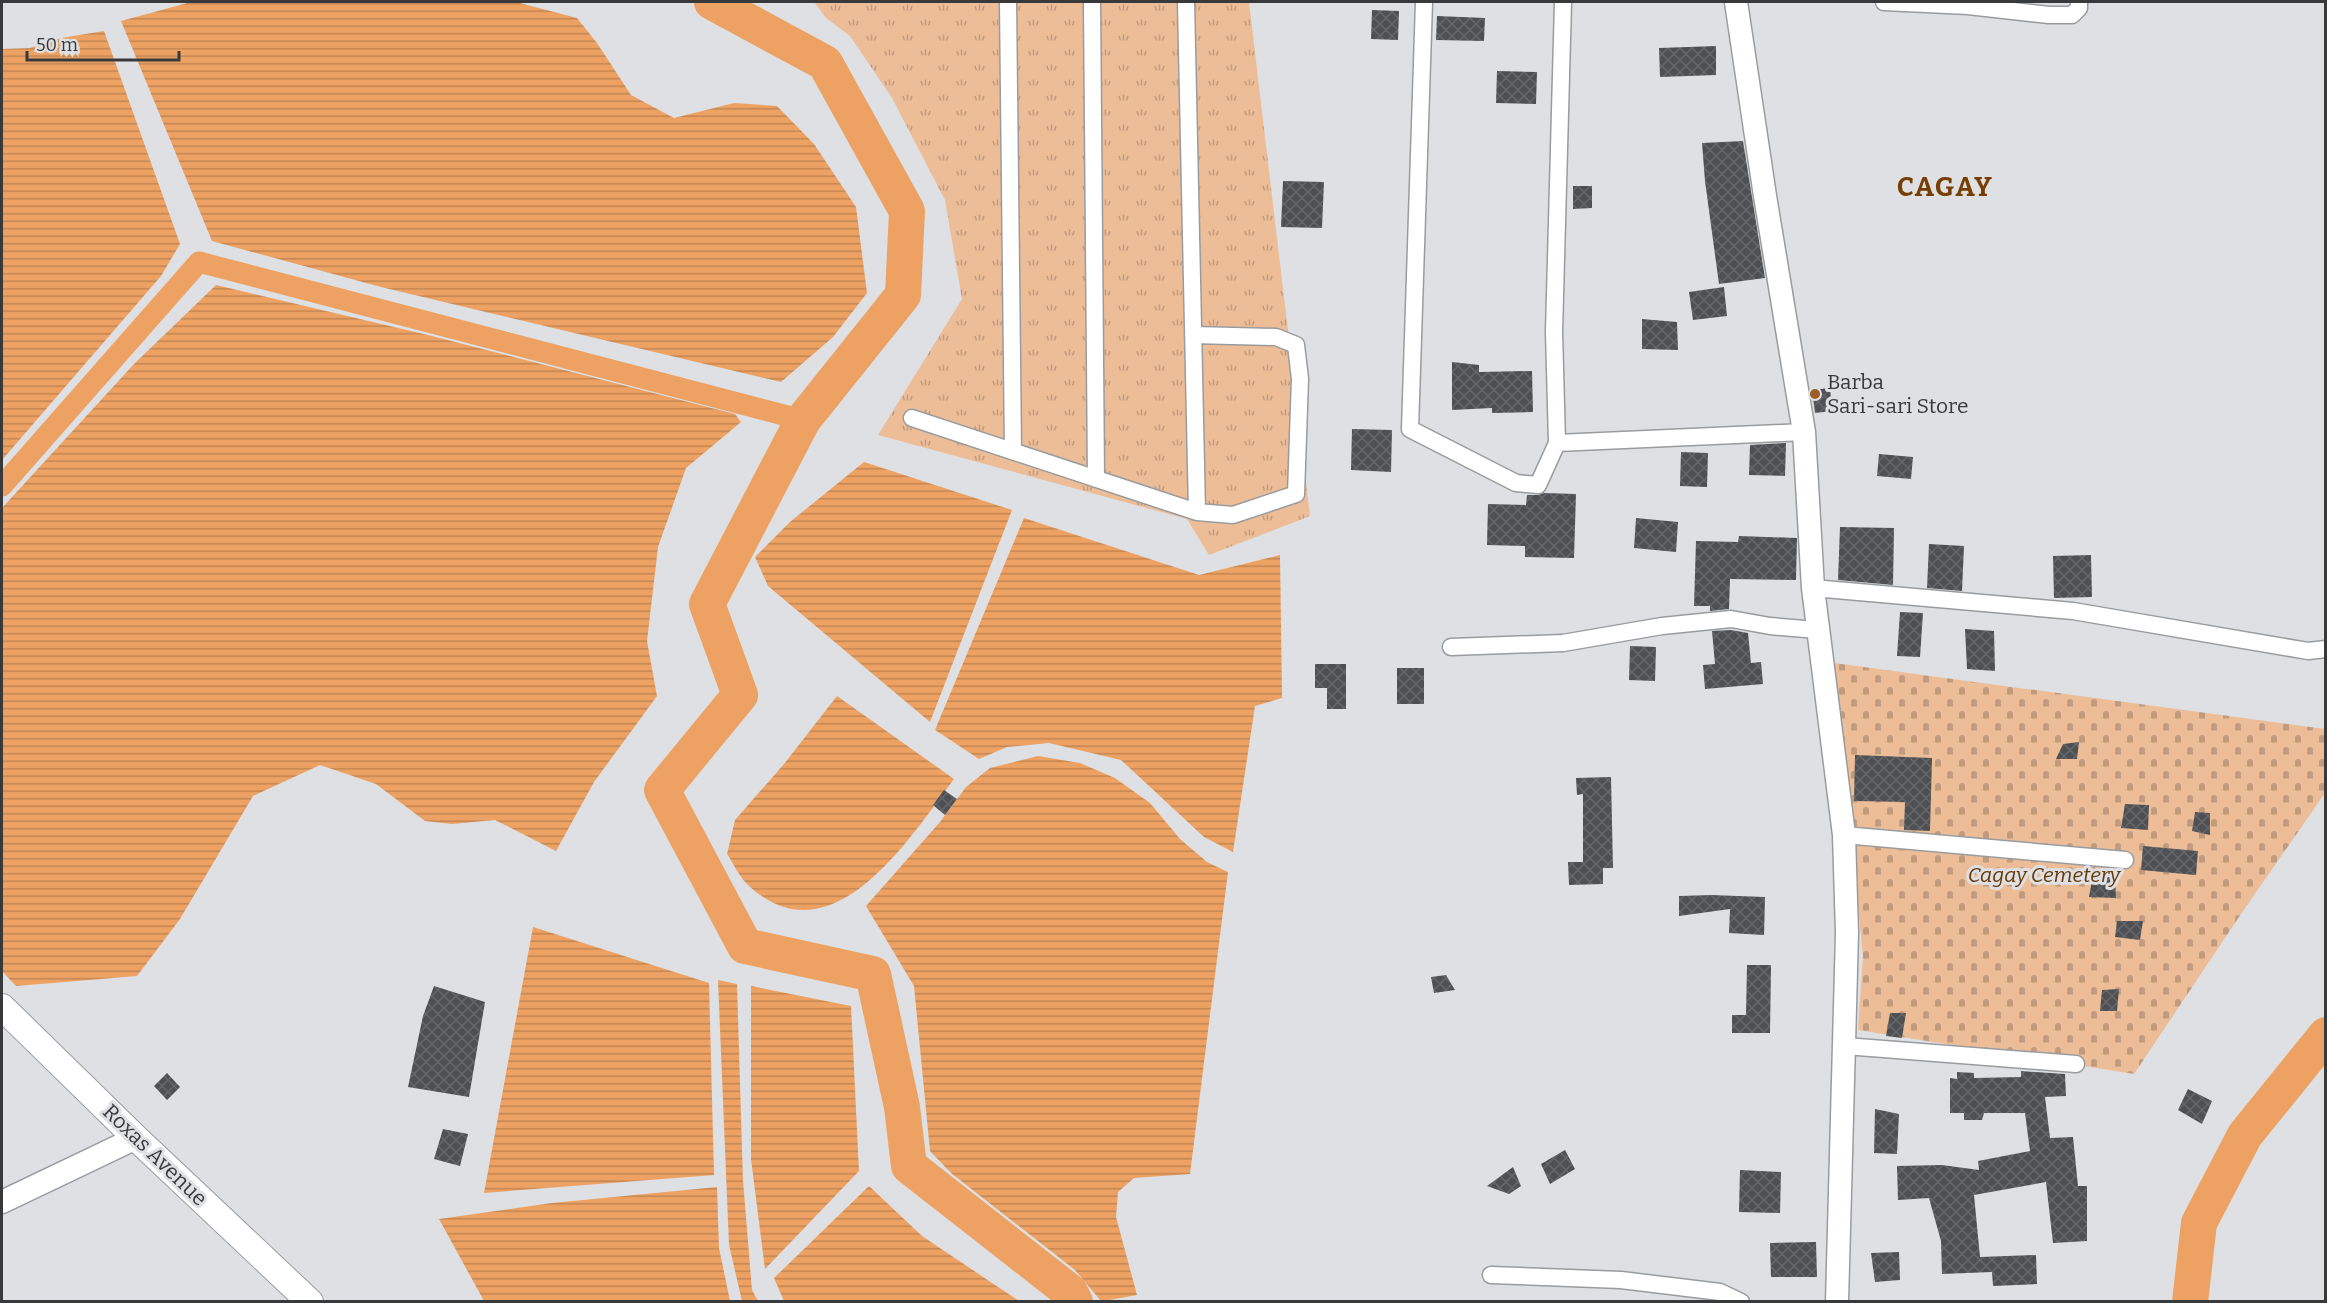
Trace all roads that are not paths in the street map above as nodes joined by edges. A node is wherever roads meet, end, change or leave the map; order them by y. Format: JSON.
{"nodes":[{"id":1,"x":1008,"y":2,"type":"edge"},
{"id":2,"x":1092,"y":2,"type":"edge"},
{"id":3,"x":1186,"y":2,"type":"edge"},
{"id":4,"x":1424,"y":2,"type":"edge"},
{"id":5,"x":1563,"y":2,"type":"edge"},
{"id":6,"x":1736,"y":2,"type":"edge"},
{"id":7,"x":1884,"y":2,"type":"edge"},
{"id":8,"x":2079,"y":2,"type":"edge"},
{"id":9,"x":1193,"y":335,"type":"junction"},
{"id":10,"x":912,"y":418,"type":"dead end"},
{"id":11,"x":1804,"y":432,"type":"junction"},
{"id":12,"x":1557,"y":443,"type":"junction"},
{"id":13,"x":1013,"y":451,"type":"junction"},
{"id":14,"x":1096,"y":479,"type":"junction"},
{"id":15,"x":1197,"y":512,"type":"junction"},
{"id":16,"x":1813,"y":588,"type":"junction"},
{"id":17,"x":1817,"y":630,"type":"junction"},
{"id":18,"x":1451,"y":647,"type":"dead end"},
{"id":19,"x":2325,"y":649,"type":"edge"},
{"id":20,"x":1844,"y":835,"type":"junction"},
{"id":21,"x":2125,"y":860,"type":"dead end"},
{"id":22,"x":2,"y":1007,"type":"edge"},
{"id":23,"x":1845,"y":1046,"type":"junction"},
{"id":24,"x":2076,"y":1064,"type":"dead end"},
{"id":25,"x":135,"y":1138,"type":"junction"},
{"id":26,"x":2,"y":1202,"type":"edge"},
{"id":27,"x":1491,"y":1275,"type":"dead end"},
{"id":28,"x":1690,"y":1295,"type":"edge"},
{"id":29,"x":310,"y":1302,"type":"edge"},
{"id":30,"x":1741,"y":1302,"type":"edge"},
{"id":31,"x":1837,"y":1302,"type":"edge"}],
"edges":[{"from":1,"to":13,"type":"street"},
{"from":2,"to":14,"type":"street"},
{"from":3,"to":9,"type":"street"},
{"from":4,"to":12,"type":"street"},
{"from":5,"to":12,"type":"street"},
{"from":6,"to":11,"type":"street"},
{"from":7,"to":8,"type":"street"},
{"from":9,"to":15,"type":"street"},
{"from":9,"to":15,"type":"street"},
{"from":10,"to":13,"type":"street"},
{"from":11,"to":12,"type":"street"},
{"from":11,"to":16,"type":"street"},
{"from":13,"to":14,"type":"street"},
{"from":14,"to":15,"type":"street"},
{"from":16,"to":17,"type":"street"},
{"from":16,"to":19,"type":"street"},
{"from":17,"to":18,"type":"street"},
{"from":17,"to":20,"type":"street"},
{"from":20,"to":21,"type":"street"},
{"from":20,"to":23,"type":"street"},
{"from":22,"to":25,"type":"main road","name":"Roxas Avenue"},
{"from":23,"to":24,"type":"street"},
{"from":23,"to":31,"type":"street"},
{"from":25,"to":26,"type":"street"},
{"from":25,"to":29,"type":"main road","name":"Roxas Avenue"},
{"from":27,"to":28,"type":"street"},
{"from":28,"to":30,"type":"street"}]}
